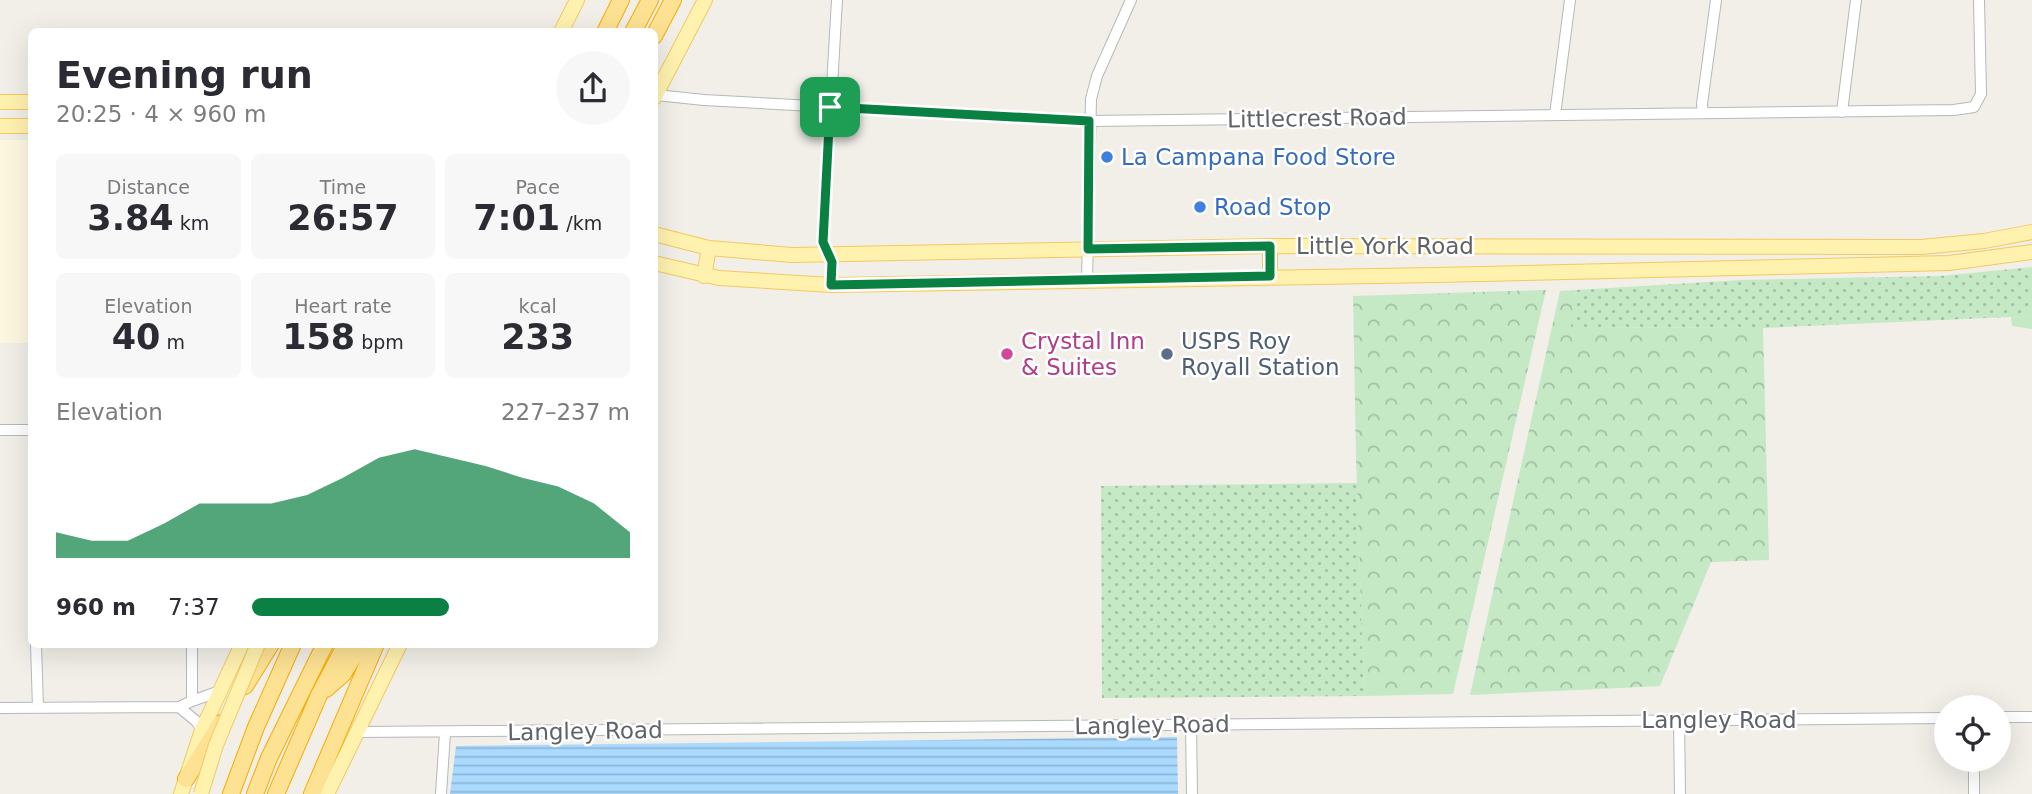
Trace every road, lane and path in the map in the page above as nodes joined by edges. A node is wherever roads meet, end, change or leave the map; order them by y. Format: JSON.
{"nodes":[{"id":1,"x":577,"y":0,"type":"edge"},
{"id":2,"x":621,"y":0,"type":"edge"},
{"id":3,"x":650,"y":0,"type":"edge"},
{"id":4,"x":673,"y":0,"type":"edge"},
{"id":5,"x":705,"y":0,"type":"edge"},
{"id":6,"x":837,"y":0,"type":"edge"},
{"id":7,"x":1131,"y":0,"type":"edge"},
{"id":8,"x":1570,"y":0,"type":"edge"},
{"id":9,"x":1716,"y":0,"type":"edge"},
{"id":10,"x":1856,"y":0,"type":"edge"},
{"id":11,"x":1979,"y":0,"type":"edge"},
{"id":12,"x":563,"y":28,"type":"edge"},
{"id":13,"x":607,"y":28,"type":"edge"},
{"id":14,"x":635,"y":28,"type":"edge"},
{"id":15,"x":658,"y":28,"type":"edge"},
{"id":16,"x":658,"y":91,"type":"edge"},
{"id":17,"x":658,"y":97,"type":"edge"},
{"id":18,"x":0,"y":102,"type":"edge"},
{"id":19,"x":28,"y":102,"type":"edge"},
{"id":20,"x":830,"y":107,"type":"junction"},
{"id":21,"x":1842,"y":112,"type":"junction"},
{"id":22,"x":1703,"y":113,"type":"junction"},
{"id":23,"x":1555,"y":115,"type":"junction"},
{"id":24,"x":1089,"y":121,"type":"junction"},
{"id":25,"x":0,"y":126,"type":"edge"},
{"id":26,"x":28,"y":126,"type":"edge"},
{"id":27,"x":2032,"y":232,"type":"edge"},
{"id":28,"x":658,"y":233,"type":"edge"},
{"id":29,"x":1270,"y":246,"type":"junction"},
{"id":30,"x":709,"y":248,"type":"junction"},
{"id":31,"x":1088,"y":249,"type":"junction"},
{"id":32,"x":2032,"y":252,"type":"edge"},
{"id":33,"x":828,"y":255,"type":"junction"},
{"id":34,"x":658,"y":264,"type":"edge"},
{"id":35,"x":704,"y":276,"type":"junction"},
{"id":36,"x":1270,"y":276,"type":"junction"},
{"id":37,"x":1087,"y":281,"type":"junction"},
{"id":38,"x":831,"y":285,"type":"junction"},
{"id":39,"x":0,"y":430,"type":"edge"},
{"id":40,"x":28,"y":430,"type":"edge"},
{"id":41,"x":36,"y":648,"type":"edge"},
{"id":42,"x":192,"y":648,"type":"edge"},
{"id":43,"x":240,"y":648,"type":"edge"},
{"id":44,"x":256,"y":648,"type":"edge"},
{"id":45,"x":269,"y":648,"type":"edge"},
{"id":46,"x":291,"y":648,"type":"edge"},
{"id":47,"x":323,"y":648,"type":"edge"},
{"id":48,"x":344,"y":648,"type":"edge"},
{"id":49,"x":369,"y":648,"type":"edge"},
{"id":50,"x":370,"y":648,"type":"edge"},
{"id":51,"x":398,"y":648,"type":"edge"},
{"id":52,"x":220,"y":691,"type":"junction"},
{"id":53,"x":319,"y":695,"type":"junction"},
{"id":54,"x":192,"y":701,"type":"junction"},
{"id":55,"x":0,"y":708,"type":"edge"},
{"id":56,"x":38,"y":708,"type":"junction"},
{"id":57,"x":179,"y":708,"type":"junction"},
{"id":58,"x":2011,"y":717,"type":"edge"},
{"id":59,"x":2032,"y":717,"type":"edge"},
{"id":60,"x":1934,"y":718,"type":"edge"},
{"id":61,"x":1679,"y":720,"type":"junction"},
{"id":62,"x":1191,"y":725,"type":"junction"},
{"id":63,"x":202,"y":730,"type":"junction"},
{"id":64,"x":358,"y":732,"type":"junction"},
{"id":65,"x":445,"y":733,"type":"junction"},
{"id":66,"x":1974,"y":772,"type":"edge"},
{"id":67,"x":184,"y":786,"type":"edge"},
{"id":68,"x":201,"y":794,"type":"edge"},
{"id":69,"x":230,"y":794,"type":"edge"},
{"id":70,"x":255,"y":794,"type":"edge"},
{"id":71,"x":276,"y":794,"type":"edge"},
{"id":72,"x":312,"y":794,"type":"edge"},
{"id":73,"x":327,"y":794,"type":"edge"},
{"id":74,"x":441,"y":794,"type":"edge"},
{"id":75,"x":1192,"y":794,"type":"edge"},
{"id":76,"x":1680,"y":794,"type":"edge"},
{"id":77,"x":1974,"y":794,"type":"edge"}],
"edges":[{"from":1,"to":12,"type":"main road"},
{"from":2,"to":13,"type":"highway"},
{"from":3,"to":14,"type":"highway"},
{"from":4,"to":15,"type":"highway"},
{"from":5,"to":16,"type":"main road"},
{"from":6,"to":20,"type":"street"},
{"from":7,"to":24,"type":"street"},
{"from":8,"to":23,"type":"street"},
{"from":9,"to":22,"type":"street"},
{"from":10,"to":21,"type":"street"},
{"from":11,"to":21,"type":"street","name":"Littlecrest Road"},
{"from":17,"to":20,"type":"street","name":"Littlecrest Road"},
{"from":18,"to":19,"type":"main road"},
{"from":20,"to":24,"type":"street","name":"Littlecrest Road"},
{"from":20,"to":33,"type":"street"},
{"from":21,"to":22,"type":"street","name":"Littlecrest Road"},
{"from":22,"to":23,"type":"street","name":"Littlecrest Road"},
{"from":23,"to":24,"type":"street","name":"Littlecrest Road"},
{"from":24,"to":31,"type":"street"},
{"from":25,"to":26,"type":"main road"},
{"from":27,"to":29,"type":"main road","name":"Little York Road"},
{"from":28,"to":30,"type":"main road","name":"Little York Road"},
{"from":29,"to":31,"type":"main road","name":"Little York Road"},
{"from":29,"to":36,"type":"main road"},
{"from":30,"to":33,"type":"main road","name":"Little York Road"},
{"from":30,"to":35,"type":"main road"},
{"from":31,"to":33,"type":"main road","name":"Little York Road"},
{"from":31,"to":37,"type":"street"},
{"from":32,"to":36,"type":"main road","name":"Little York Road"},
{"from":33,"to":38,"type":"street"},
{"from":34,"to":35,"type":"main road","name":"Little York Road"},
{"from":35,"to":38,"type":"main road","name":"Little York Road"},
{"from":36,"to":37,"type":"main road","name":"Little York Road"},
{"from":37,"to":38,"type":"main road","name":"Little York Road"},
{"from":39,"to":40,"type":"street"},
{"from":41,"to":56,"type":"street"},
{"from":42,"to":54,"type":"street"},
{"from":43,"to":52,"type":"main road"},
{"from":44,"to":68,"type":"main road","bridge":true},
{"from":45,"to":67,"type":"highway"},
{"from":46,"to":69,"type":"highway"},
{"from":47,"to":70,"type":"highway"},
{"from":48,"to":53,"type":"highway"},
{"from":49,"to":53,"type":"highway"},
{"from":50,"to":72,"type":"highway"},
{"from":51,"to":64,"type":"main road"},
{"from":52,"to":54,"type":"street"},
{"from":52,"to":63,"type":"main road"},
{"from":53,"to":71,"type":"highway"},
{"from":54,"to":57,"type":"street"},
{"from":55,"to":56,"type":"street"},
{"from":56,"to":57,"type":"street"},
{"from":57,"to":63,"type":"street"},
{"from":58,"to":59,"type":"street"},
{"from":60,"to":61,"type":"street","name":"Langley Road"},
{"from":61,"to":62,"type":"street","name":"Langley Road"},
{"from":61,"to":76,"type":"street"},
{"from":62,"to":65,"type":"street","name":"Langley Road"},
{"from":62,"to":75,"type":"street"},
{"from":63,"to":67,"type":"main road"},
{"from":64,"to":65,"type":"street","name":"Langley Road"},
{"from":64,"to":73,"type":"main road"},
{"from":65,"to":74,"type":"street"},
{"from":66,"to":77,"type":"street"}]}
